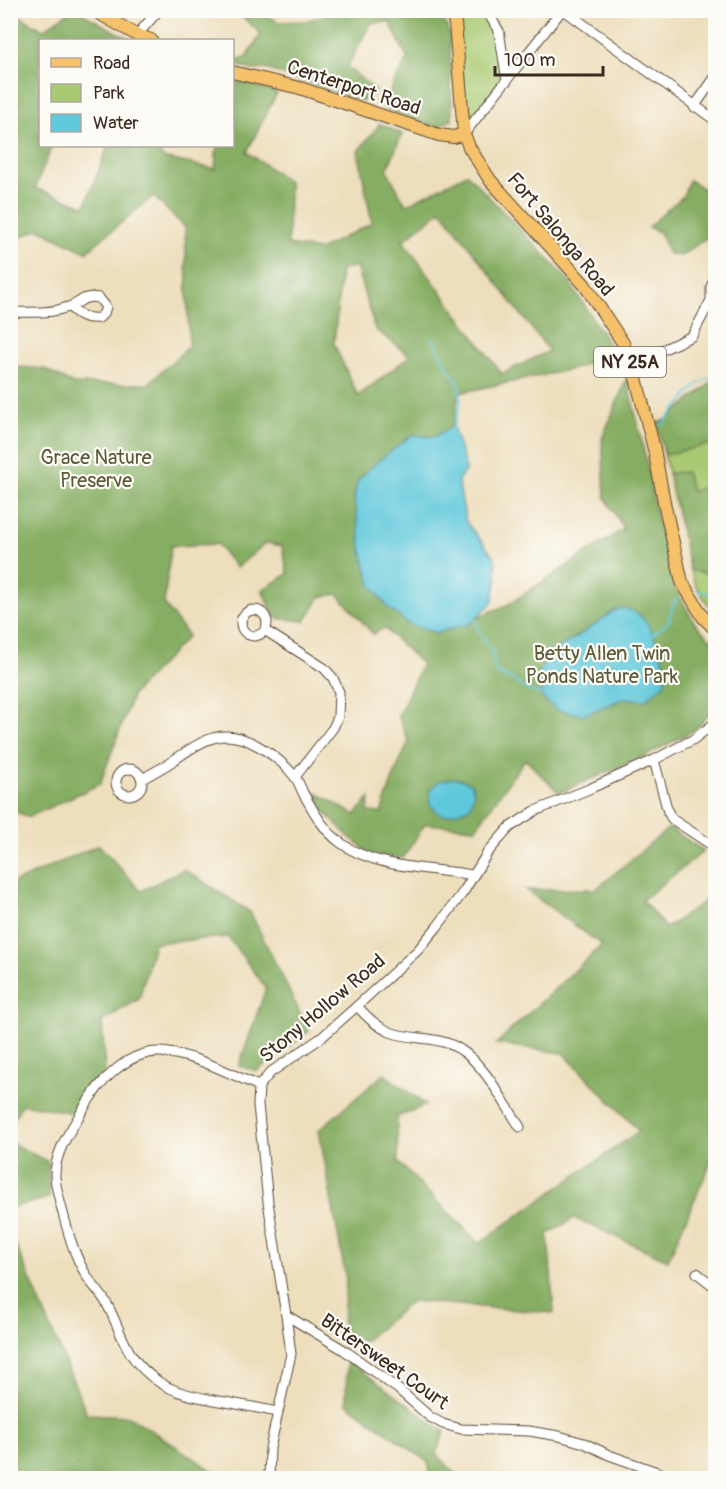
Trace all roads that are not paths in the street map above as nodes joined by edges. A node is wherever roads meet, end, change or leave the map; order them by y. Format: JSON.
{"nodes":[{"id":1,"x":93,"y":10,"type":"edge"},
{"id":2,"x":159,"y":10,"type":"edge"},
{"id":3,"x":450,"y":10,"type":"edge"},
{"id":4,"x":486,"y":10,"type":"edge"},
{"id":5,"x":563,"y":10,"type":"edge"},
{"id":6,"x":137,"y":35,"type":"junction"},
{"id":7,"x":149,"y":39,"type":"edge"},
{"id":8,"x":234,"y":72,"type":"edge"},
{"id":9,"x":716,"y":76,"type":"edge"},
{"id":10,"x":507,"y":81,"type":"junction"},
{"id":11,"x":694,"y":106,"type":"junction"},
{"id":12,"x":716,"y":121,"type":"edge"},
{"id":13,"x":464,"y":134,"type":"junction"},
{"id":14,"x":716,"y":274,"type":"edge"},
{"id":15,"x":713,"y":300,"type":"edge"},
{"id":16,"x":70,"y":307,"type":"dead end"},
{"id":17,"x":10,"y":312,"type":"edge"},
{"id":18,"x":633,"y":370,"type":"junction"},
{"id":19,"x":716,"y":630,"type":"edge"},
{"id":20,"x":266,"y":631,"type":"dead end"},
{"id":21,"x":716,"y":722,"type":"edge"},
{"id":22,"x":654,"y":760,"type":"junction"},
{"id":23,"x":295,"y":777,"type":"junction"},
{"id":24,"x":142,"y":779,"type":"dead end"},
{"id":25,"x":716,"y":848,"type":"edge"},
{"id":26,"x":473,"y":875,"type":"junction"},
{"id":27,"x":357,"y":1006,"type":"junction"},
{"id":28,"x":259,"y":1086,"type":"junction"},
{"id":29,"x":520,"y":1127,"type":"dead end"},
{"id":30,"x":697,"y":1273,"type":"dead end"},
{"id":31,"x":716,"y":1288,"type":"edge"},
{"id":32,"x":286,"y":1315,"type":"junction"},
{"id":33,"x":277,"y":1412,"type":"junction"},
{"id":34,"x":701,"y":1476,"type":"dead end"},
{"id":35,"x":269,"y":1479,"type":"edge"},
{"id":36,"x":674,"y":1479,"type":"edge"},
{"id":37,"x":685,"y":1479,"type":"edge"}],
"edges":[{"from":1,"to":6,"type":"main road"},
{"from":2,"to":6,"type":"street"},
{"from":3,"to":13,"type":"main road","number":"NY 25A"},
{"from":4,"to":10,"type":"street"},
{"from":5,"to":10,"type":"street"},
{"from":5,"to":11,"type":"street"},
{"from":6,"to":7,"type":"main road"},
{"from":8,"to":13,"type":"main road","name":"Centerport Road"},
{"from":9,"to":11,"type":"street"},
{"from":10,"to":13,"type":"street"},
{"from":11,"to":12,"type":"street"},
{"from":13,"to":18,"type":"main road","name":"Fort Salonga Road","number":"NY 25A"},
{"from":14,"to":15,"type":"street"},
{"from":15,"to":18,"type":"street"},
{"from":16,"to":17,"type":"street"},
{"from":18,"to":19,"type":"main road","name":"Fort Salonga Road","number":"NY 25A"},
{"from":20,"to":23,"type":"street"},
{"from":21,"to":22,"type":"street","name":"Stony Hollow Road"},
{"from":22,"to":25,"type":"street"},
{"from":22,"to":26,"type":"street","name":"Stony Hollow Road"},
{"from":23,"to":24,"type":"street"},
{"from":23,"to":26,"type":"street"},
{"from":26,"to":27,"type":"street","name":"Stony Hollow Road"},
{"from":27,"to":28,"type":"street","name":"Stony Hollow Road"},
{"from":27,"to":29,"type":"street"},
{"from":28,"to":32,"type":"street","name":"Stony Hollow Road"},
{"from":28,"to":33,"type":"street"},
{"from":30,"to":31,"type":"street"},
{"from":32,"to":33,"type":"street","name":"Stony Hollow Road"},
{"from":32,"to":36,"type":"street","name":"Bittersweet Court"},
{"from":33,"to":35,"type":"street","name":"Stony Hollow Road"},
{"from":34,"to":37,"type":"street"}]}
